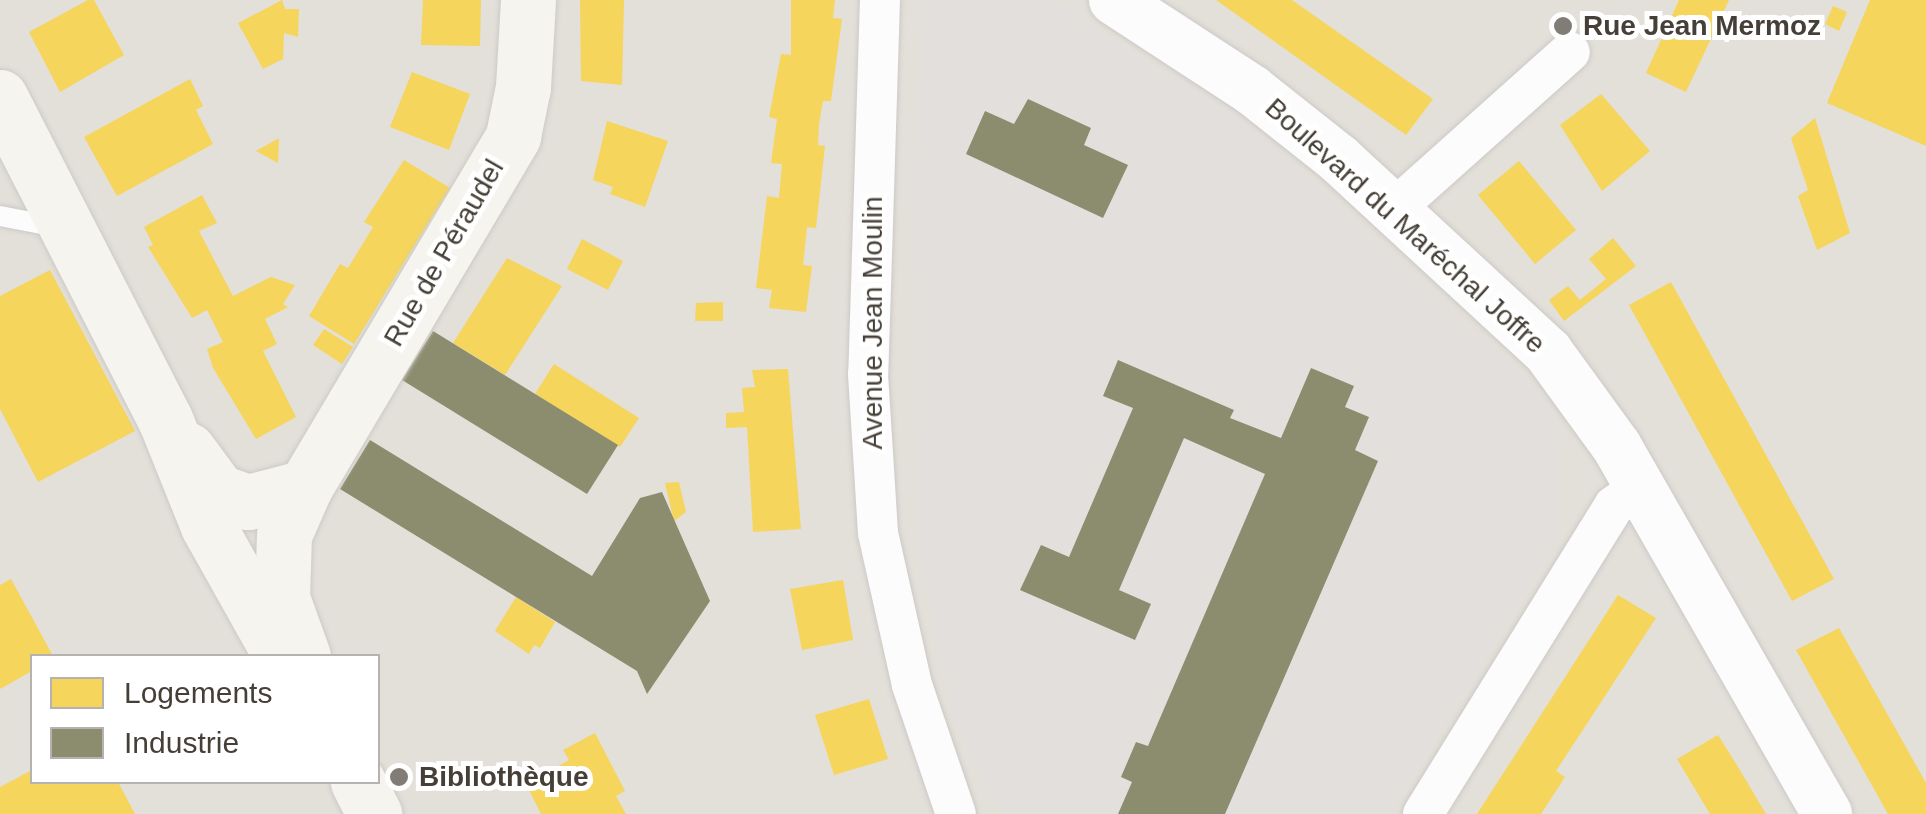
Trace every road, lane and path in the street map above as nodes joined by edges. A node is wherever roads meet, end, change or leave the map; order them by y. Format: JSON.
{"nodes":[{"id":1,"x":528,"y":0,"type":"edge"},
{"id":2,"x":880,"y":0,"type":"edge"},
{"id":3,"x":1114,"y":0,"type":"edge"},
{"id":4,"x":1570,"y":52,"type":"dead end"},
{"id":5,"x":0,"y":97,"type":"edge"},
{"id":6,"x":1392,"y":210,"type":"junction"},
{"id":7,"x":0,"y":216,"type":"edge"},
{"id":8,"x":74,"y":239,"type":"junction"},
{"id":9,"x":166,"y":419,"type":"junction"},
{"id":10,"x":306,"y":488,"type":"junction"},
{"id":11,"x":1639,"y":488,"type":"junction"},
{"id":12,"x":279,"y":654,"type":"edge"},
{"id":13,"x":301,"y":654,"type":"edge"},
{"id":14,"x":359,"y":784,"type":"edge"},
{"id":15,"x":374,"y":814,"type":"edge"},
{"id":16,"x":956,"y":814,"type":"edge"},
{"id":17,"x":1424,"y":814,"type":"edge"},
{"id":18,"x":1827,"y":814,"type":"edge"}],
"edges":[{"from":1,"to":10,"type":"main road","name":"Rue de Péraudel"},
{"from":2,"to":16,"type":"street","name":"Avenue Jean Moulin"},
{"from":3,"to":6,"type":"street","name":"Boulevard du Maréchal Joffre"},
{"from":4,"to":6,"type":"street"},
{"from":5,"to":8,"type":"main road"},
{"from":6,"to":11,"type":"street","name":"Boulevard du Maréchal Joffre"},
{"from":7,"to":8,"type":"lane"},
{"from":8,"to":9,"type":"main road"},
{"from":9,"to":10,"type":"main road"},
{"from":9,"to":12,"type":"main road"},
{"from":10,"to":13,"type":"main road","name":"Rue de Péraudel"},
{"from":11,"to":17,"type":"street"},
{"from":11,"to":18,"type":"street","name":"Boulevard du Maréchal Joffre"},
{"from":14,"to":15,"type":"main road"}]}
